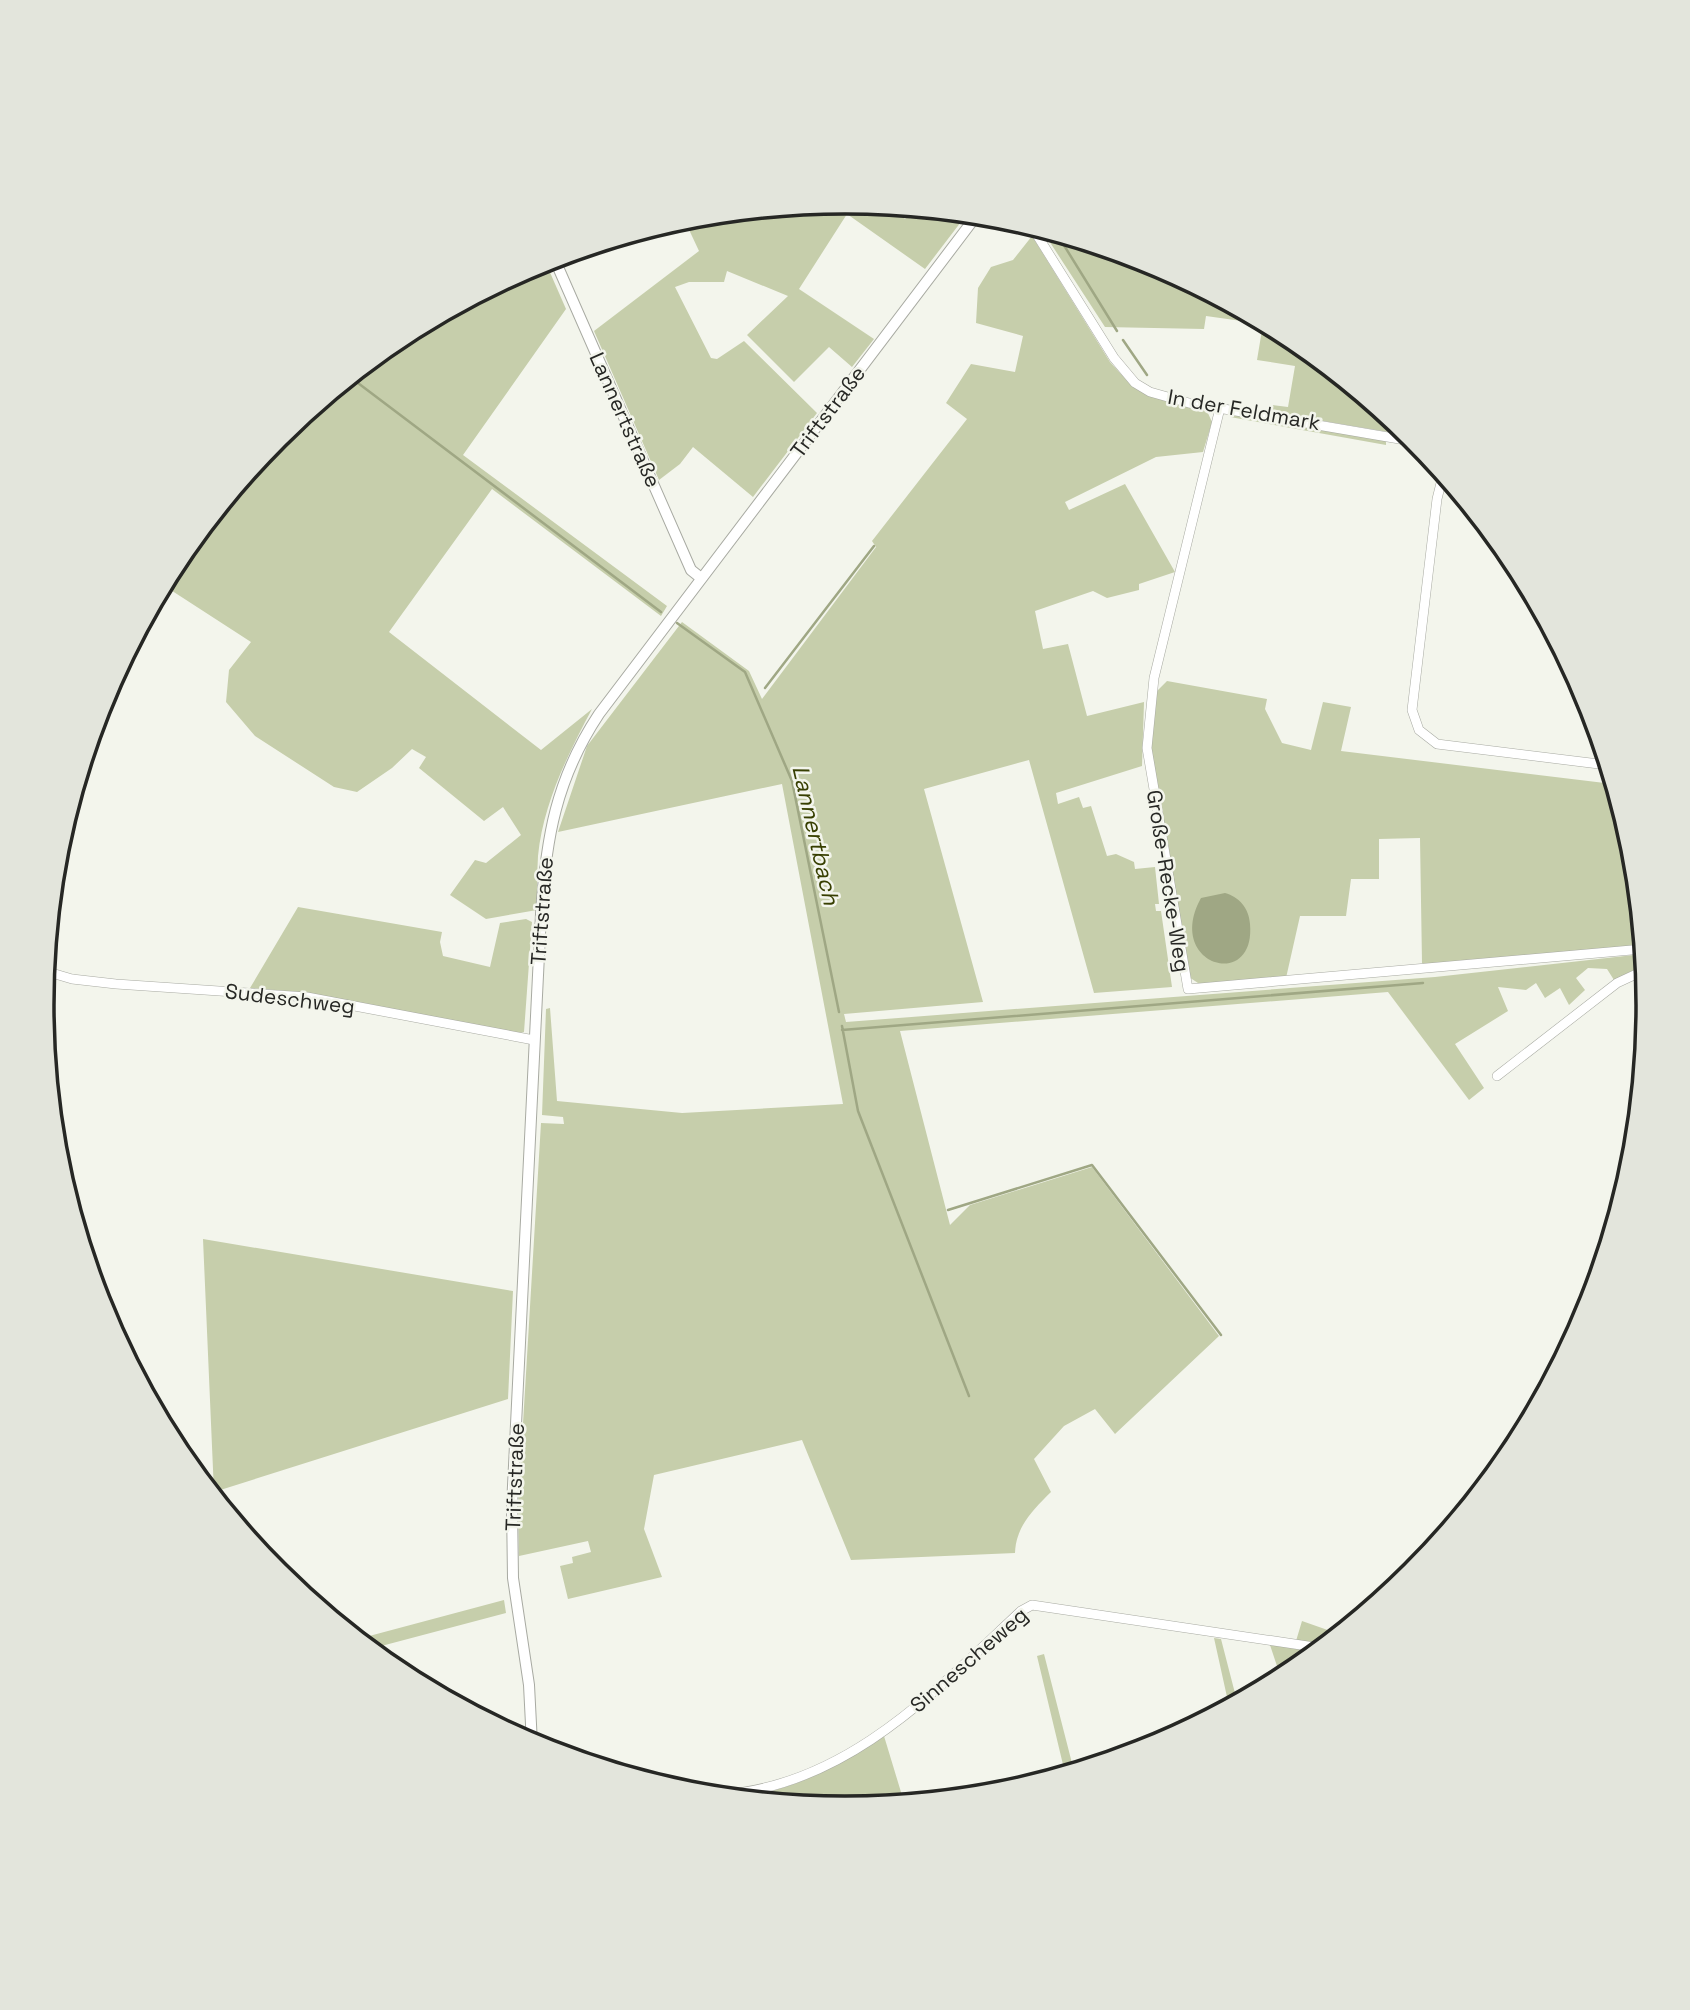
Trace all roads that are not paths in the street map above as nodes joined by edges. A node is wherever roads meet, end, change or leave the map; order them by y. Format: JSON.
{"nodes":[{"id":1,"x":970,"y":224,"type":"edge"},
{"id":2,"x":1039,"y":238,"type":"edge"},
{"id":3,"x":558,"y":268,"type":"edge"},
{"id":4,"x":1220,"y":408,"type":"junction"},
{"id":5,"x":1396,"y":438,"type":"edge"},
{"id":6,"x":1441,"y":485,"type":"edge"},
{"id":7,"x":701,"y":578,"type":"junction"},
{"id":8,"x":1598,"y":764,"type":"edge"},
{"id":9,"x":1634,"y":950,"type":"edge"},
{"id":10,"x":55,"y":974,"type":"edge"},
{"id":11,"x":1635,"y":974,"type":"edge"},
{"id":12,"x":534,"y":1041,"type":"junction"},
{"id":13,"x":1497,"y":1076,"type":"dead end"},
{"id":14,"x":1307,"y":1646,"type":"edge"},
{"id":15,"x":531,"y":1731,"type":"edge"},
{"id":16,"x":758,"y":1791,"type":"edge"}],
"edges":[{"from":1,"to":7,"type":"street","name":"Triftstraße"},
{"from":2,"to":4,"type":"street","name":"In der Feldmark"},
{"from":3,"to":7,"type":"street","name":"Lannertstraße"},
{"from":4,"to":5,"type":"street","name":"In der Feldmark"},
{"from":4,"to":9,"type":"street","name":"Große-Recke-Weg"},
{"from":6,"to":8,"type":"street"},
{"from":7,"to":12,"type":"street","name":"Triftstraße"},
{"from":10,"to":12,"type":"street","name":"Sudeschweg"},
{"from":11,"to":13,"type":"street"},
{"from":12,"to":15,"type":"street","name":"Triftstraße"},
{"from":14,"to":16,"type":"street","name":"Sinnescheweg"}]}
